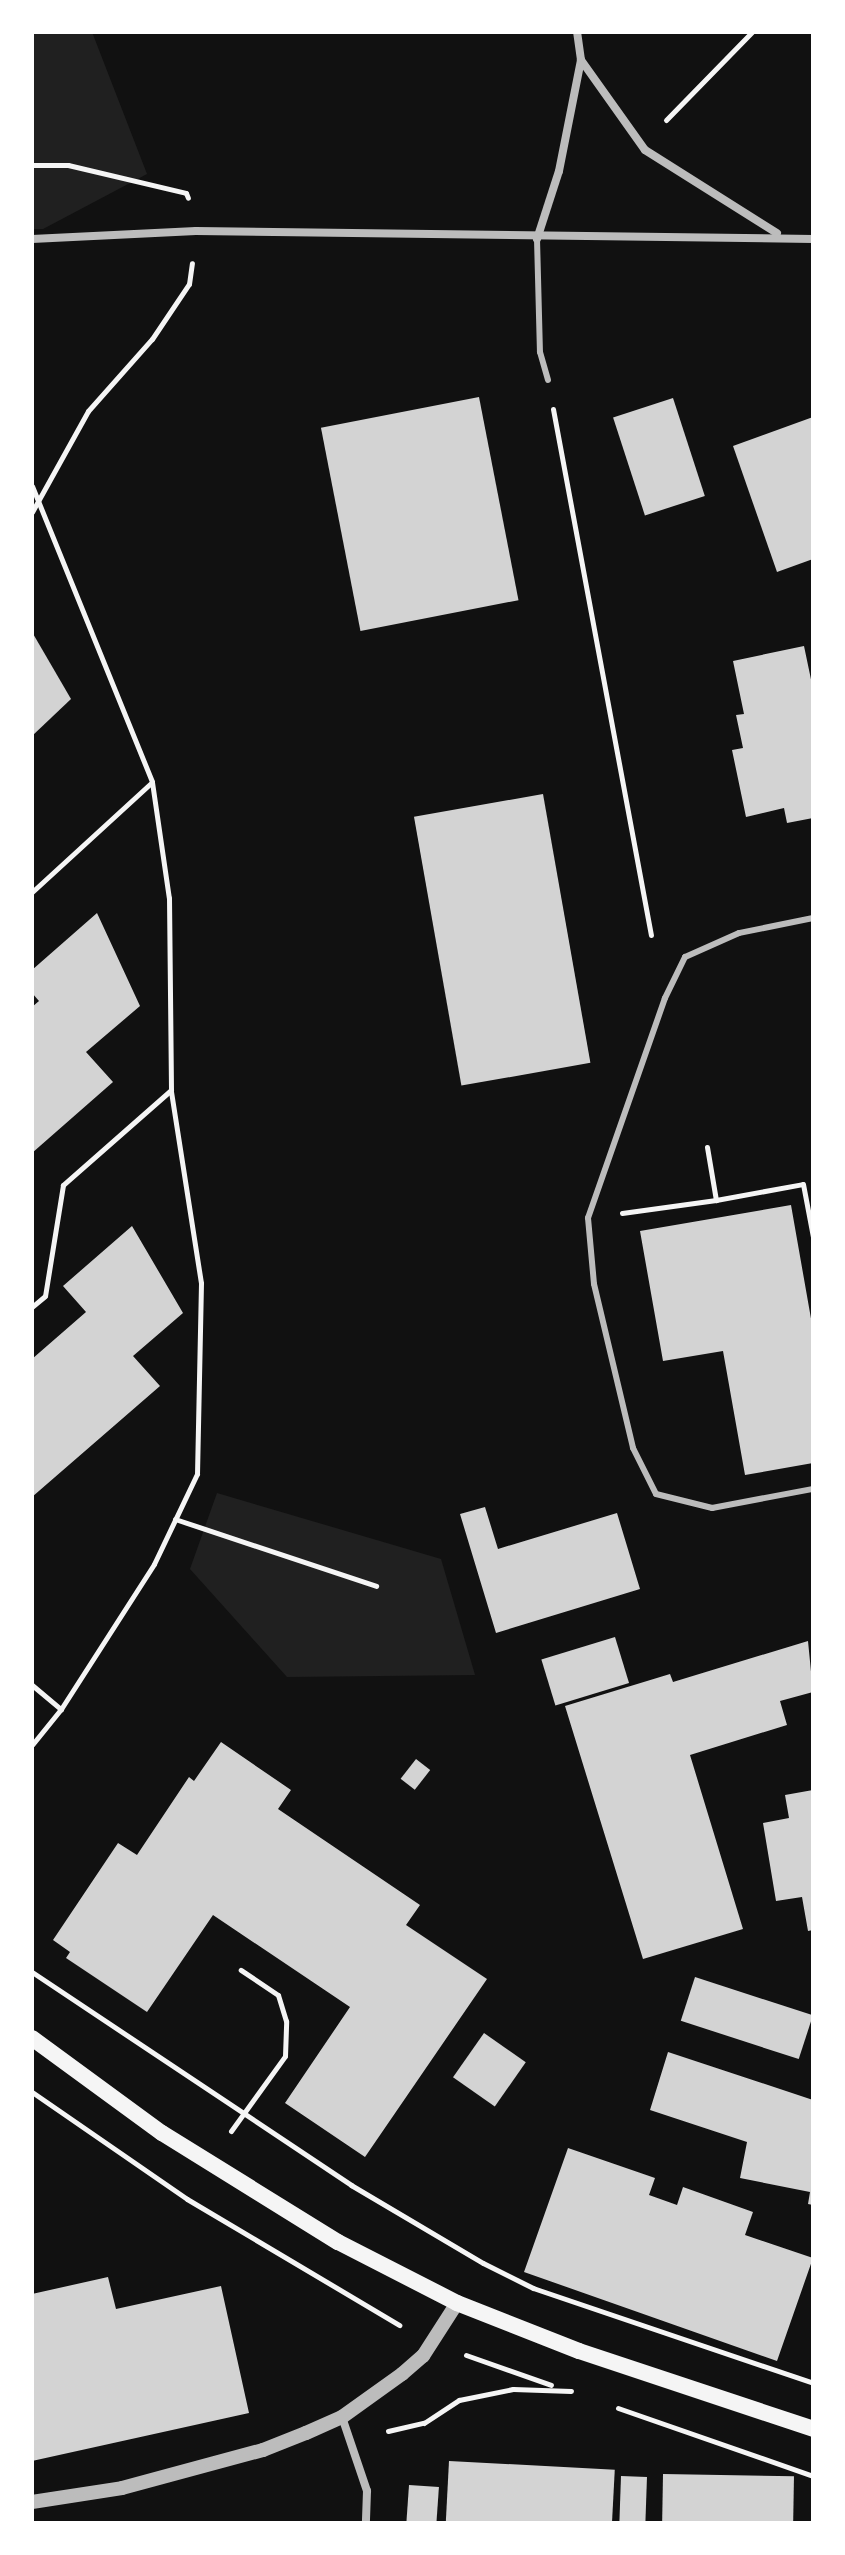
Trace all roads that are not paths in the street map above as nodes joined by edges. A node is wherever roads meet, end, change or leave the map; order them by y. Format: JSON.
{"nodes":[{"id":1,"x":577,"y":32,"type":"edge"},
{"id":2,"x":581,"y":60,"type":"junction"},
{"id":3,"x":780,"y":235,"type":"junction"},
{"id":4,"x":32,"y":239,"type":"edge"},
{"id":5,"x":537,"y":239,"type":"junction"},
{"id":6,"x":813,"y":239,"type":"edge"},
{"id":7,"x":548,"y":380,"type":"road end"},
{"id":8,"x":813,"y":918,"type":"edge"},
{"id":9,"x":813,"y":1489,"type":"edge"},
{"id":10,"x":32,"y":2038,"type":"edge"},
{"id":11,"x":457,"y":2303,"type":"junction"},
{"id":12,"x":342,"y":2417,"type":"junction"},
{"id":13,"x":813,"y":2429,"type":"edge"},
{"id":14,"x":32,"y":2502,"type":"edge"},
{"id":15,"x":366,"y":2523,"type":"edge"}],
"edges":[{"from":1,"to":2,"type":"street"},
{"from":2,"to":3,"type":"street"},
{"from":2,"to":5,"type":"street"},
{"from":3,"to":5,"type":"street"},
{"from":3,"to":6,"type":"street"},
{"from":4,"to":5,"type":"street"},
{"from":5,"to":7,"type":"lane"},
{"from":8,"to":9,"type":"lane"},
{"from":10,"to":11,"type":"main road"},
{"from":11,"to":12,"type":"street"},
{"from":11,"to":13,"type":"main road"},
{"from":12,"to":14,"type":"street"},
{"from":12,"to":15,"type":"street"}]}
